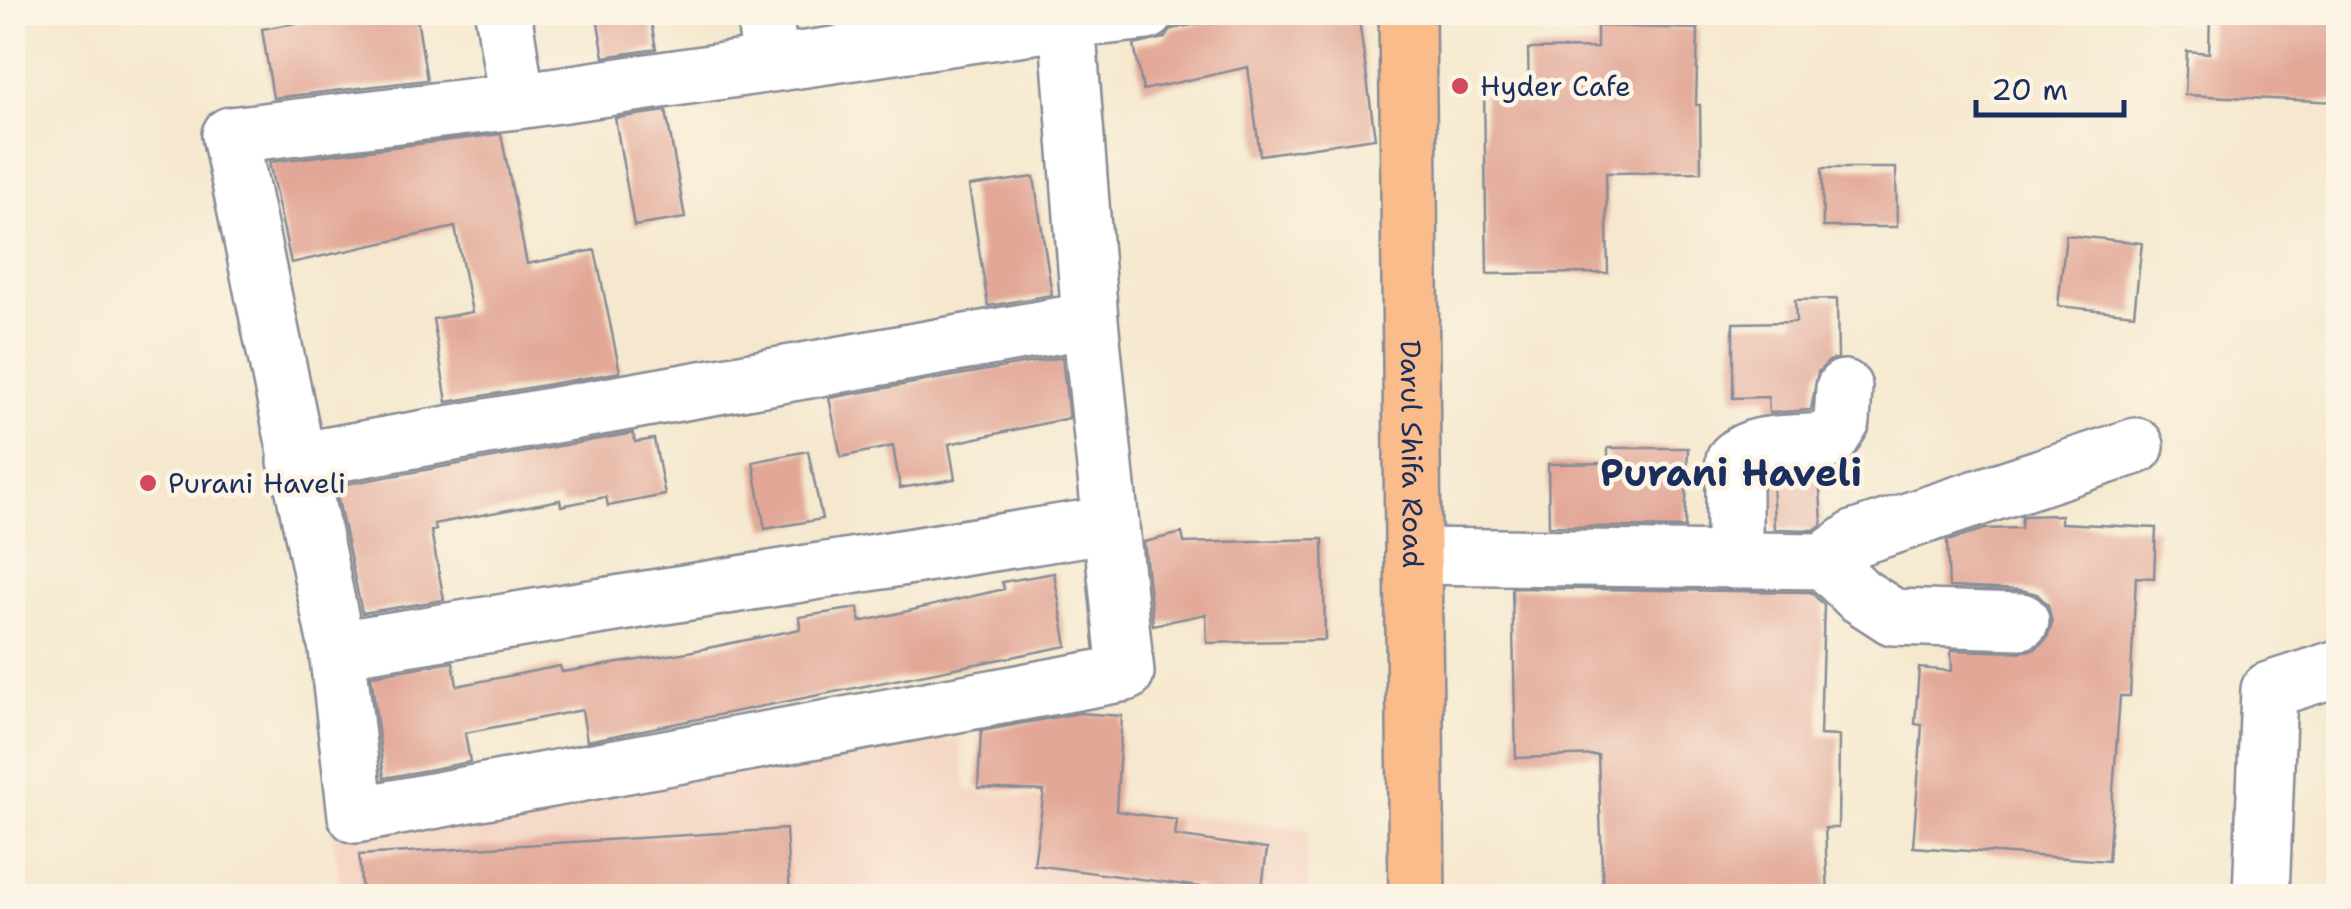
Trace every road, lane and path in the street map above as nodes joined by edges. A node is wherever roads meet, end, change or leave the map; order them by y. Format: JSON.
{"nodes":[{"id":1,"x":504,"y":12,"type":"edge"},
{"id":2,"x":1147,"y":12,"type":"edge"},
{"id":3,"x":1407,"y":12,"type":"edge"},
{"id":4,"x":1067,"y":22,"type":"junction"},
{"id":5,"x":768,"y":38,"type":"edge"},
{"id":6,"x":516,"y":101,"type":"junction"},
{"id":7,"x":1090,"y":320,"type":"junction"},
{"id":8,"x":1844,"y":388,"type":"dead end"},
{"id":9,"x":2136,"y":446,"type":"dead end"},
{"id":10,"x":296,"y":461,"type":"junction"},
{"id":11,"x":1111,"y":524,"type":"junction"},
{"id":12,"x":1413,"y":556,"type":"junction"},
{"id":13,"x":1734,"y":561,"type":"junction"},
{"id":14,"x":1824,"y":561,"type":"junction"},
{"id":15,"x":2021,"y":621,"type":"dead end"},
{"id":16,"x":337,"y":649,"type":"junction"},
{"id":17,"x":2338,"y":668,"type":"edge"},
{"id":18,"x":1417,"y":896,"type":"edge"},
{"id":19,"x":2260,"y":896,"type":"edge"}],
"edges":[{"from":1,"to":6,"type":"street"},
{"from":2,"to":4,"type":"street"},
{"from":3,"to":12,"type":"main road","name":"Darul Shifa Road"},
{"from":4,"to":5,"type":"street"},
{"from":4,"to":7,"type":"street"},
{"from":5,"to":6,"type":"street"},
{"from":6,"to":10,"type":"street"},
{"from":7,"to":10,"type":"street"},
{"from":7,"to":11,"type":"street"},
{"from":8,"to":13,"type":"street"},
{"from":9,"to":14,"type":"street"},
{"from":10,"to":16,"type":"street"},
{"from":11,"to":16,"type":"street"},
{"from":11,"to":16,"type":"street"},
{"from":12,"to":13,"type":"street"},
{"from":12,"to":18,"type":"main road","name":"Darul Shifa Road"},
{"from":13,"to":14,"type":"street"},
{"from":14,"to":15,"type":"street"},
{"from":17,"to":19,"type":"street"}]}
